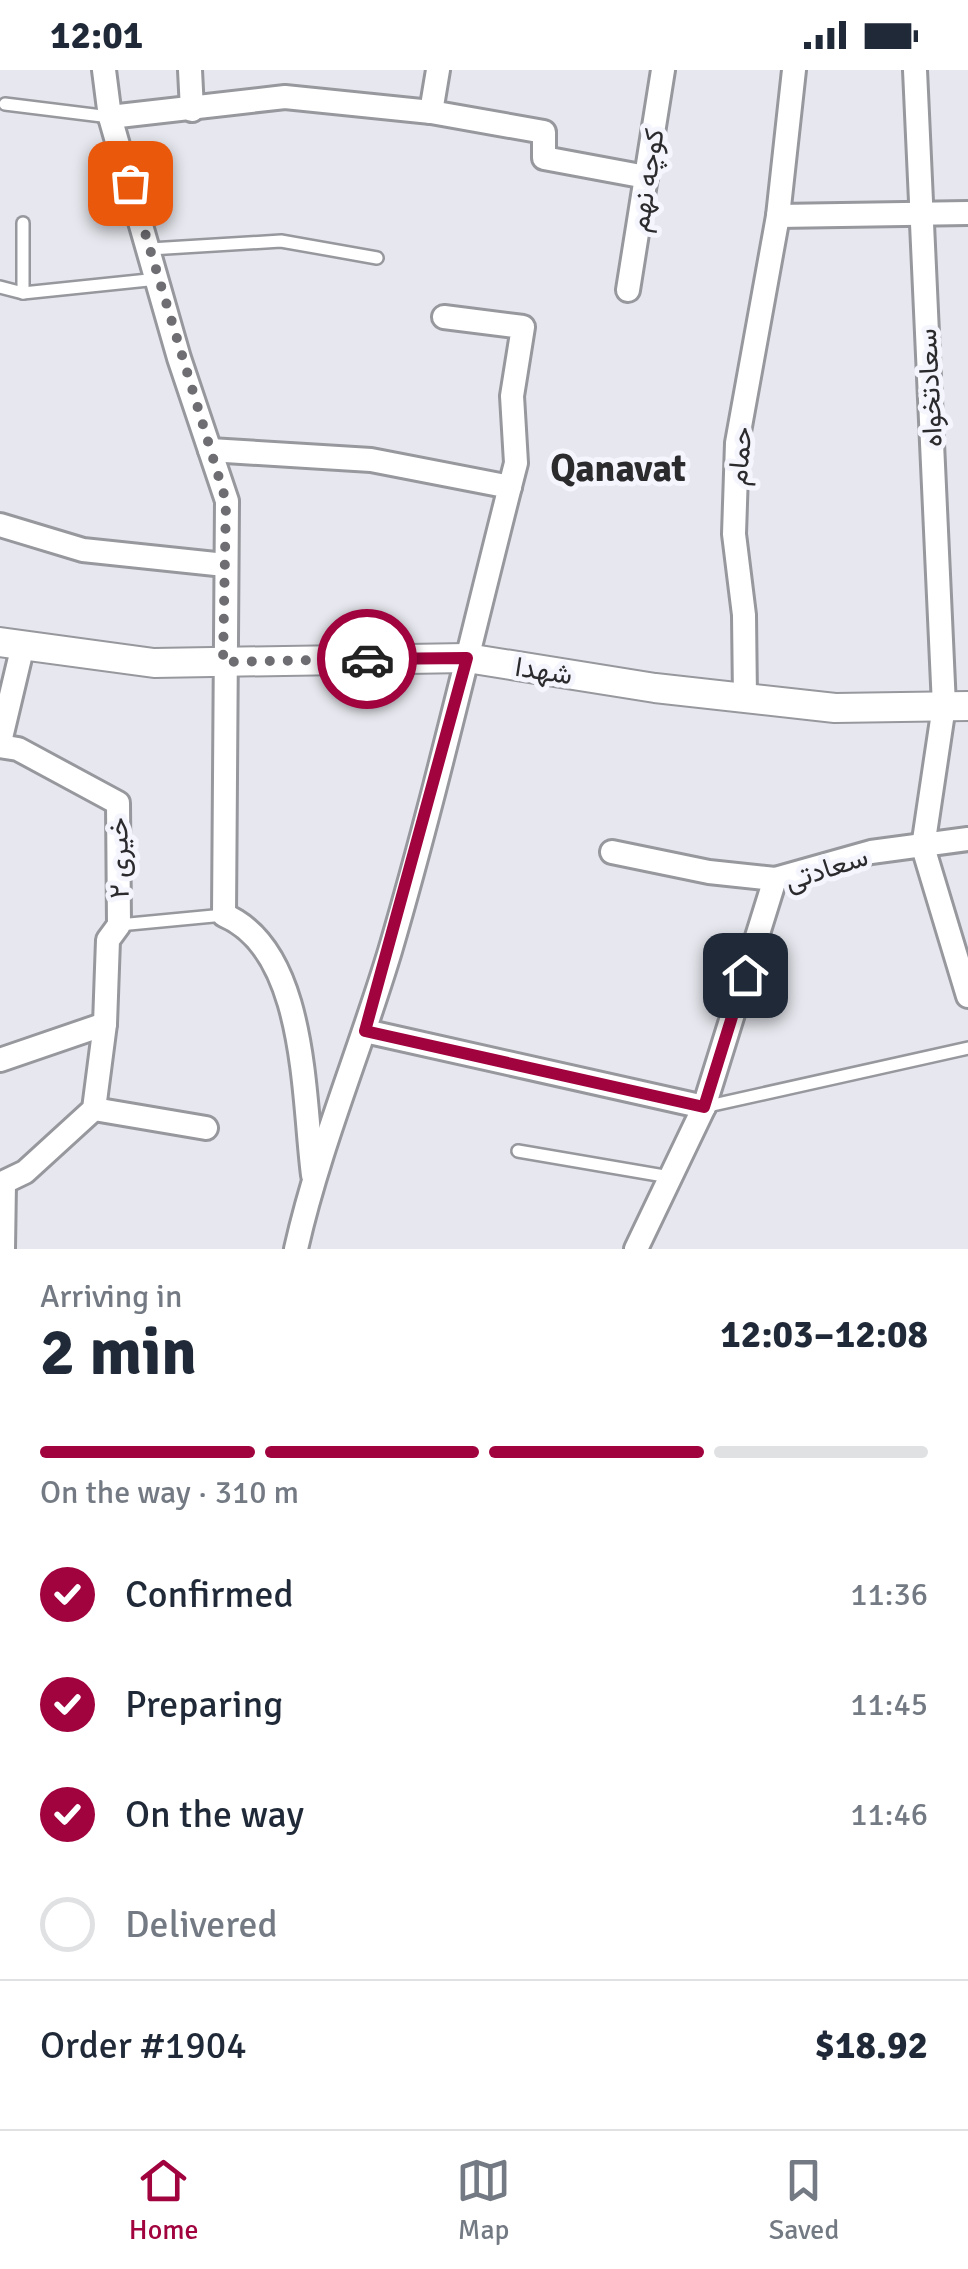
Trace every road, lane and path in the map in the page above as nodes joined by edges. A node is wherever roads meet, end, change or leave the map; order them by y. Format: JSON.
{"nodes":[{"id":1,"x":104,"y":70,"type":"edge"},
{"id":2,"x":190,"y":70,"type":"edge"},
{"id":3,"x":438,"y":70,"type":"edge"},
{"id":4,"x":663,"y":70,"type":"edge"},
{"id":5,"x":794,"y":70,"type":"edge"},
{"id":6,"x":915,"y":70,"type":"edge"},
{"id":7,"x":5,"y":104,"type":"dead end"},
{"id":8,"x":192,"y":110,"type":"junction"},
{"id":9,"x":431,"y":112,"type":"junction"},
{"id":10,"x":110,"y":117,"type":"junction"},
{"id":11,"x":646,"y":177,"type":"junction"},
{"id":12,"x":920,"y":214,"type":"junction"},
{"id":13,"x":968,"y":214,"type":"edge"},
{"id":14,"x":778,"y":216,"type":"junction"},
{"id":15,"x":23,"y":223,"type":"dead end"},
{"id":16,"x":150,"y":249,"type":"junction"},
{"id":17,"x":377,"y":258,"type":"dead end"},
{"id":18,"x":158,"y":279,"type":"junction"},
{"id":19,"x":0,"y":287,"type":"edge"},
{"id":20,"x":628,"y":290,"type":"dead end"},
{"id":21,"x":23,"y":293,"type":"junction"},
{"id":22,"x":444,"y":318,"type":"dead end"},
{"id":23,"x":210,"y":450,"type":"junction"},
{"id":24,"x":510,"y":487,"type":"junction"},
{"id":25,"x":0,"y":525,"type":"edge"},
{"id":26,"x":225,"y":565,"type":"junction"},
{"id":27,"x":12,"y":643,"type":"edge"},
{"id":28,"x":467,"y":658,"type":"junction"},
{"id":29,"x":223,"y":662,"type":"junction"},
{"id":30,"x":745,"y":698,"type":"junction"},
{"id":31,"x":956,"y":706,"type":"edge"},
{"id":32,"x":0,"y":744,"type":"edge"},
{"id":33,"x":968,"y":839,"type":"edge"},
{"id":34,"x":923,"y":847,"type":"junction"},
{"id":35,"x":612,"y":852,"type":"dead end"},
{"id":36,"x":775,"y":879,"type":"junction"},
{"id":37,"x":224,"y":915,"type":"junction"},
{"id":38,"x":119,"y":925,"type":"junction"},
{"id":39,"x":968,"y":996,"type":"edge"},
{"id":40,"x":105,"y":1024,"type":"junction"},
{"id":41,"x":365,"y":1031,"type":"junction"},
{"id":42,"x":968,"y":1048,"type":"edge"},
{"id":43,"x":0,"y":1060,"type":"edge"},
{"id":44,"x":704,"y":1107,"type":"junction"},
{"id":45,"x":94,"y":1109,"type":"junction"},
{"id":46,"x":206,"y":1128,"type":"dead end"},
{"id":47,"x":518,"y":1151,"type":"dead end"},
{"id":48,"x":313,"y":1175,"type":"junction"},
{"id":49,"x":670,"y":1177,"type":"junction"},
{"id":50,"x":2,"y":1184,"type":"edge"},
{"id":51,"x":4,"y":1249,"type":"edge"},
{"id":52,"x":296,"y":1249,"type":"edge"},
{"id":53,"x":636,"y":1249,"type":"edge"}],
"edges":[{"from":1,"to":10,"type":"street"},
{"from":2,"to":8,"type":"street"},
{"from":3,"to":9,"type":"street"},
{"from":4,"to":11,"type":"street","name":"کوچه نهم"},
{"from":5,"to":14,"type":"street","name":"حمام"},
{"from":6,"to":12,"type":"street","name":"سعادتخواه"},
{"from":7,"to":10,"type":"lane"},
{"from":8,"to":9,"type":"street"},
{"from":8,"to":10,"type":"street"},
{"from":9,"to":11,"type":"street"},
{"from":10,"to":16,"type":"street"},
{"from":11,"to":20,"type":"street","name":"کوچه نهم"},
{"from":12,"to":13,"type":"street"},
{"from":12,"to":14,"type":"street"},
{"from":12,"to":31,"type":"street","name":"سعادتخواه"},
{"from":14,"to":30,"type":"street","name":"حمام"},
{"from":15,"to":21,"type":"lane"},
{"from":16,"to":17,"type":"lane"},
{"from":16,"to":18,"type":"street"},
{"from":18,"to":21,"type":"lane"},
{"from":18,"to":23,"type":"street"},
{"from":19,"to":21,"type":"lane"},
{"from":22,"to":24,"type":"street"},
{"from":23,"to":24,"type":"street"},
{"from":23,"to":26,"type":"street"},
{"from":24,"to":28,"type":"street"},
{"from":25,"to":26,"type":"street"},
{"from":26,"to":29,"type":"street"},
{"from":27,"to":29,"type":"street","name":"شهدا"},
{"from":27,"to":32,"type":"street"},
{"from":28,"to":29,"type":"street","name":"شهدا"},
{"from":28,"to":30,"type":"street","name":"شهدا"},
{"from":28,"to":41,"type":"street"},
{"from":29,"to":37,"type":"street"},
{"from":30,"to":31,"type":"street","name":"شهدا"},
{"from":31,"to":34,"type":"street","name":"سعادتخواه"},
{"from":32,"to":38,"type":"street","name":"خیری ۲"},
{"from":33,"to":34,"type":"street","name":"سعادتی"},
{"from":34,"to":36,"type":"street","name":"سعادتی"},
{"from":34,"to":39,"type":"street"},
{"from":35,"to":36,"type":"street"},
{"from":36,"to":44,"type":"street","name":"سعادتی"},
{"from":37,"to":38,"type":"lane"},
{"from":37,"to":48,"type":"street"},
{"from":38,"to":40,"type":"street"},
{"from":40,"to":43,"type":"street"},
{"from":40,"to":45,"type":"street"},
{"from":41,"to":44,"type":"street"},
{"from":41,"to":48,"type":"street"},
{"from":42,"to":44,"type":"lane"},
{"from":44,"to":49,"type":"street","name":"سعادتی"},
{"from":45,"to":46,"type":"street"},
{"from":45,"to":50,"type":"street"},
{"from":47,"to":49,"type":"lane"},
{"from":48,"to":52,"type":"street"},
{"from":49,"to":53,"type":"street","name":"سعادتی"},
{"from":50,"to":51,"type":"street"}]}
